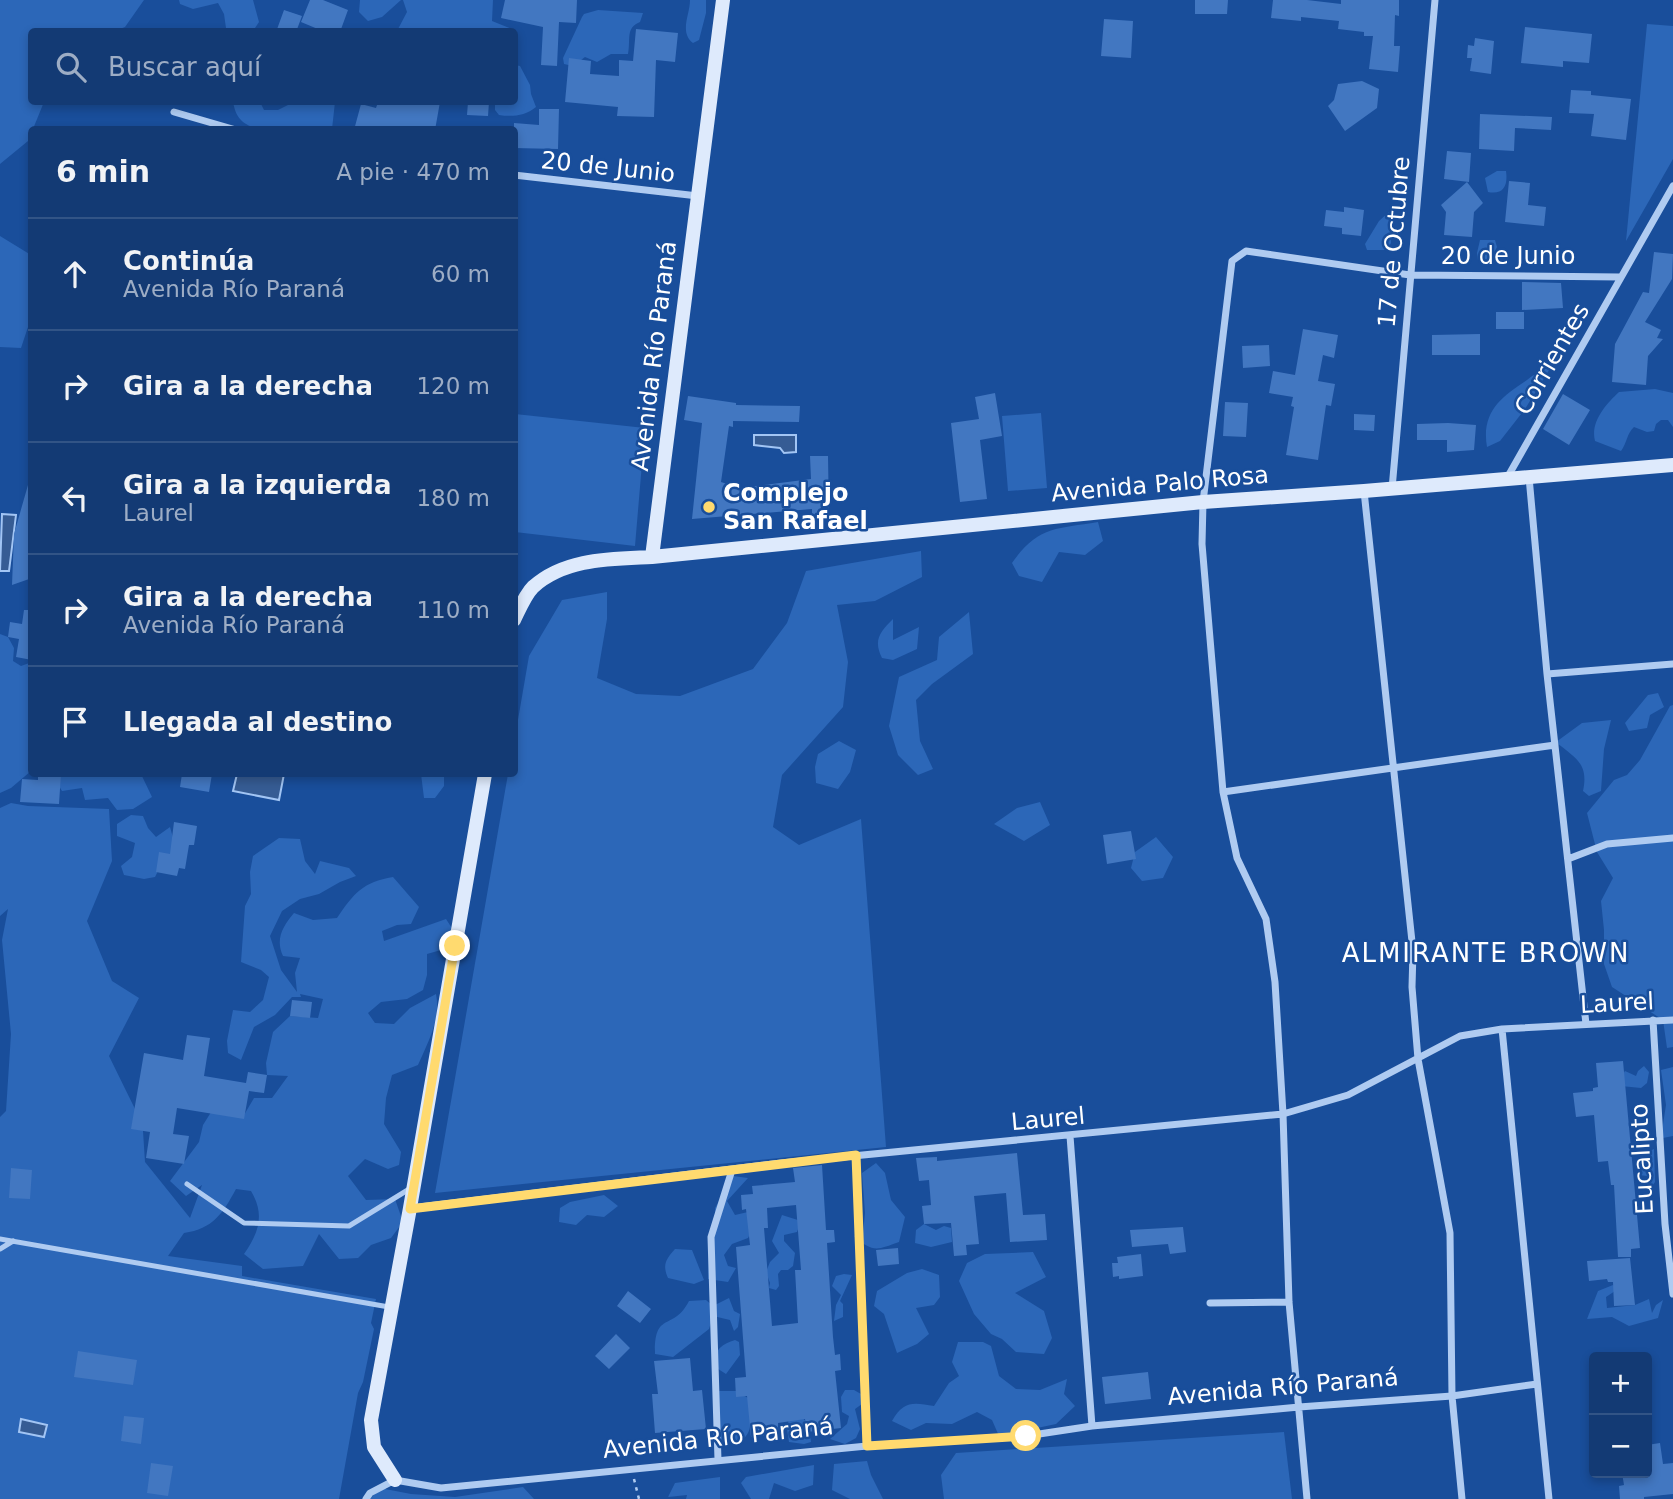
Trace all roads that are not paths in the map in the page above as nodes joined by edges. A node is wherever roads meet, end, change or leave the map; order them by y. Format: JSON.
{"nodes":[{"id":1,"x":723,"y":0,"type":"edge"},
{"id":2,"x":1435,"y":0,"type":"edge"},
{"id":3,"x":174,"y":112,"type":"dead end"},
{"id":4,"x":222,"y":126,"type":"edge"},
{"id":5,"x":518,"y":176,"type":"edge"},
{"id":6,"x":1673,"y":186,"type":"edge"},
{"id":7,"x":698,"y":196,"type":"junction"},
{"id":8,"x":1410,"y":275,"type":"junction"},
{"id":9,"x":1620,"y":277,"type":"junction"},
{"id":10,"x":1673,"y":465,"type":"edge"},
{"id":11,"x":1529,"y":477,"type":"junction"},
{"id":12,"x":1506,"y":478,"type":"junction"},
{"id":13,"x":1392,"y":489,"type":"junction"},
{"id":14,"x":1364,"y":491,"type":"junction"},
{"id":15,"x":1203,"y":502,"type":"junction"},
{"id":16,"x":652,"y":557,"type":"junction"},
{"id":17,"x":518,"y":612,"type":"edge"},
{"id":18,"x":1673,"y":663,"type":"edge"},
{"id":19,"x":1547,"y":674,"type":"junction"},
{"id":20,"x":1555,"y":745,"type":"junction"},
{"id":21,"x":1394,"y":768,"type":"junction"},
{"id":22,"x":484,"y":777,"type":"edge"},
{"id":23,"x":1223,"y":792,"type":"junction"},
{"id":24,"x":1673,"y":838,"type":"edge"},
{"id":25,"x":1568,"y":859,"type":"junction"},
{"id":26,"x":1653,"y":1020,"type":"junction"},
{"id":27,"x":1673,"y":1020,"type":"edge"},
{"id":28,"x":1586,"y":1024,"type":"junction"},
{"id":29,"x":1502,"y":1030,"type":"junction"},
{"id":30,"x":1418,"y":1059,"type":"junction"},
{"id":31,"x":1283,"y":1114,"type":"junction"},
{"id":32,"x":1070,"y":1136,"type":"junction"},
{"id":33,"x":856,"y":1155,"type":"junction"},
{"id":34,"x":732,"y":1170,"type":"junction"},
{"id":35,"x":187,"y":1184,"type":"dead end"},
{"id":36,"x":414,"y":1187,"type":"junction"},
{"id":37,"x":410,"y":1209,"type":"junction"},
{"id":38,"x":1669,"y":1224,"type":"edge"},
{"id":39,"x":0,"y":1239,"type":"edge"},
{"id":40,"x":13,"y":1241,"type":"junction"},
{"id":41,"x":0,"y":1249,"type":"edge"},
{"id":42,"x":1673,"y":1294,"type":"edge"},
{"id":43,"x":1289,"y":1302,"type":"junction"},
{"id":44,"x":1210,"y":1303,"type":"dead end"},
{"id":45,"x":392,"y":1308,"type":"junction"},
{"id":46,"x":1537,"y":1384,"type":"junction"},
{"id":47,"x":1452,"y":1396,"type":"junction"},
{"id":48,"x":1298,"y":1407,"type":"junction"},
{"id":49,"x":1093,"y":1426,"type":"junction"},
{"id":50,"x":867,"y":1446,"type":"junction"},
{"id":51,"x":718,"y":1460,"type":"junction"},
{"id":52,"x":396,"y":1480,"type":"junction"},
{"id":53,"x":366,"y":1499,"type":"edge"},
{"id":54,"x":1307,"y":1499,"type":"edge"},
{"id":55,"x":1462,"y":1499,"type":"edge"},
{"id":56,"x":1549,"y":1499,"type":"edge"}],
"edges":[{"from":1,"to":7,"type":"main road","name":"Avenida Río Paraná"},
{"from":2,"to":8,"type":"street","name":"17 de Octubre"},
{"from":3,"to":4,"type":"street"},
{"from":5,"to":7,"type":"street","name":"20 de Junio"},
{"from":6,"to":9,"type":"street","name":"Corrientes"},
{"from":7,"to":16,"type":"main road","name":"Avenida Río Paraná"},
{"from":8,"to":9,"type":"street","name":"20 de Junio"},
{"from":8,"to":13,"type":"street","name":"17 de Octubre"},
{"from":8,"to":15,"type":"street","name":"20 de Junio"},
{"from":9,"to":12,"type":"street","name":"Corrientes"},
{"from":10,"to":11,"type":"main road","name":"Avenida Palo Rosa"},
{"from":11,"to":12,"type":"main road","name":"Avenida Palo Rosa"},
{"from":11,"to":19,"type":"street"},
{"from":12,"to":13,"type":"main road","name":"Avenida Palo Rosa"},
{"from":13,"to":14,"type":"main road","name":"Avenida Palo Rosa"},
{"from":14,"to":15,"type":"main road","name":"Avenida Palo Rosa"},
{"from":14,"to":21,"type":"street"},
{"from":15,"to":16,"type":"main road","name":"Avenida Palo Rosa"},
{"from":15,"to":23,"type":"street"},
{"from":16,"to":17,"type":"main road"},
{"from":18,"to":19,"type":"street"},
{"from":19,"to":20,"type":"street"},
{"from":20,"to":21,"type":"street"},
{"from":20,"to":25,"type":"street"},
{"from":21,"to":23,"type":"street"},
{"from":21,"to":30,"type":"street"},
{"from":22,"to":36,"type":"main road"},
{"from":23,"to":31,"type":"street"},
{"from":24,"to":25,"type":"street"},
{"from":25,"to":28,"type":"street"},
{"from":26,"to":27,"type":"street","name":"Laurel"},
{"from":26,"to":28,"type":"street","name":"Laurel"},
{"from":26,"to":38,"type":"street","name":"Eucalipto"},
{"from":28,"to":29,"type":"street","name":"Laurel"},
{"from":29,"to":30,"type":"street","name":"Laurel"},
{"from":29,"to":46,"type":"street"},
{"from":30,"to":31,"type":"street","name":"Laurel"},
{"from":30,"to":47,"type":"street"},
{"from":31,"to":32,"type":"street","name":"Laurel"},
{"from":31,"to":43,"type":"street"},
{"from":32,"to":33,"type":"street","name":"Laurel"},
{"from":32,"to":49,"type":"street"},
{"from":33,"to":34,"type":"street","name":"Laurel"},
{"from":33,"to":50,"type":"street"},
{"from":34,"to":37,"type":"street","name":"Laurel"},
{"from":34,"to":51,"type":"street"},
{"from":35,"to":36,"type":"lane"},
{"from":36,"to":37,"type":"main road"},
{"from":37,"to":45,"type":"main road"},
{"from":38,"to":42,"type":"street","name":"Eucalipto"},
{"from":39,"to":40,"type":"lane"},
{"from":40,"to":41,"type":"lane"},
{"from":40,"to":45,"type":"lane"},
{"from":43,"to":44,"type":"street"},
{"from":43,"to":48,"type":"street"},
{"from":45,"to":52,"type":"main road"},
{"from":46,"to":47,"type":"street","name":"Avenida Río Paraná"},
{"from":46,"to":56,"type":"street"},
{"from":47,"to":48,"type":"street","name":"Avenida Río Paraná"},
{"from":47,"to":55,"type":"street"},
{"from":48,"to":49,"type":"street","name":"Avenida Río Paraná"},
{"from":48,"to":54,"type":"street"},
{"from":49,"to":50,"type":"street","name":"Avenida Río Paraná"},
{"from":50,"to":51,"type":"street","name":"Avenida Río Paraná"},
{"from":51,"to":52,"type":"street","name":"Avenida Río Paraná"},
{"from":52,"to":53,"type":"street"}]}
